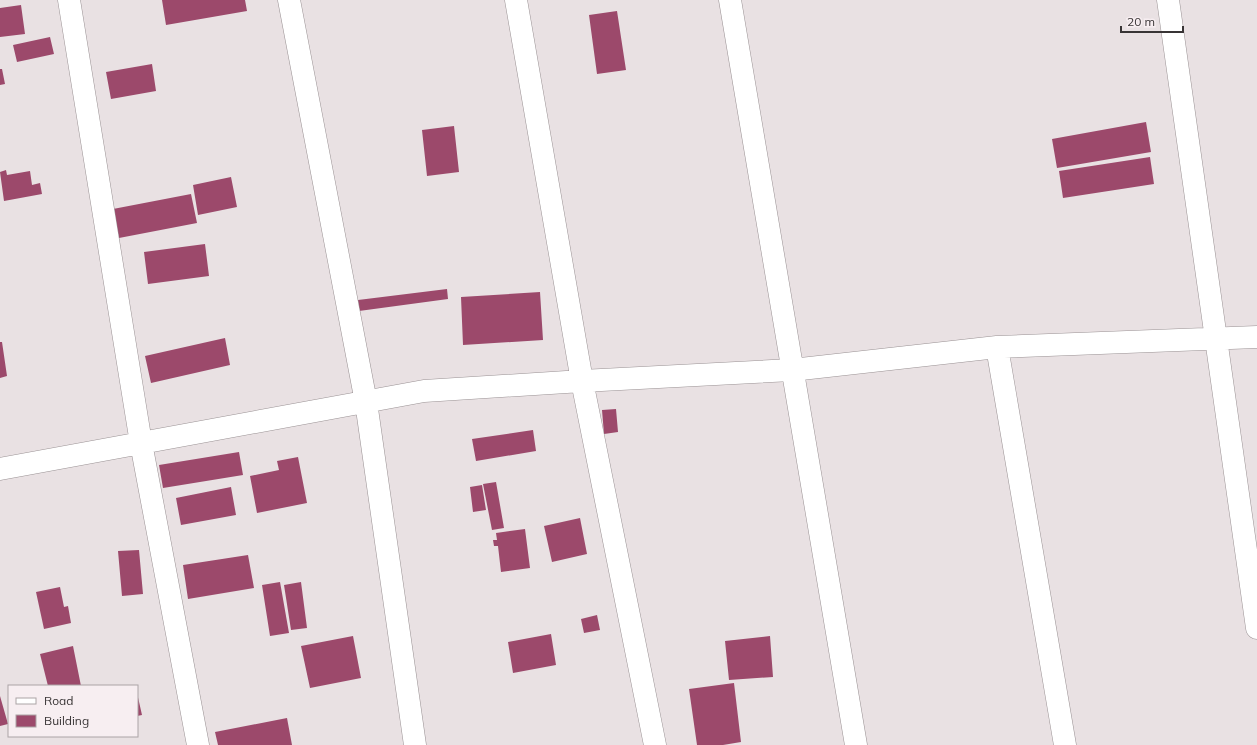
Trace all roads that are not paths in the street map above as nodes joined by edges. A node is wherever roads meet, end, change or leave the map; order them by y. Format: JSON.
{"nodes":[{"id":1,"x":69,"y":0,"type":"edge"},
{"id":2,"x":289,"y":0,"type":"edge"},
{"id":3,"x":516,"y":0,"type":"edge"},
{"id":4,"x":730,"y":0,"type":"edge"},
{"id":5,"x":1168,"y":0,"type":"edge"},
{"id":6,"x":1257,"y":337,"type":"edge"},
{"id":7,"x":1216,"y":339,"type":"junction"},
{"id":8,"x":997,"y":347,"type":"junction"},
{"id":9,"x":792,"y":370,"type":"junction"},
{"id":10,"x":582,"y":381,"type":"junction"},
{"id":11,"x":366,"y":402,"type":"junction"},
{"id":12,"x":141,"y":443,"type":"junction"},
{"id":13,"x":0,"y":469,"type":"edge"},
{"id":14,"x":1257,"y":628,"type":"edge"},
{"id":15,"x":198,"y":745,"type":"edge"},
{"id":16,"x":415,"y":745,"type":"edge"},
{"id":17,"x":655,"y":745,"type":"edge"},
{"id":18,"x":856,"y":745,"type":"edge"},
{"id":19,"x":1065,"y":745,"type":"edge"}],
"edges":[{"from":1,"to":12,"type":"street"},
{"from":2,"to":11,"type":"street"},
{"from":3,"to":10,"type":"street"},
{"from":4,"to":9,"type":"street"},
{"from":5,"to":7,"type":"street"},
{"from":6,"to":7,"type":"street"},
{"from":7,"to":8,"type":"street"},
{"from":7,"to":14,"type":"street"},
{"from":8,"to":9,"type":"street"},
{"from":8,"to":19,"type":"street"},
{"from":9,"to":10,"type":"street"},
{"from":9,"to":18,"type":"street"},
{"from":10,"to":11,"type":"street"},
{"from":10,"to":17,"type":"street"},
{"from":11,"to":12,"type":"street"},
{"from":11,"to":16,"type":"street"},
{"from":12,"to":13,"type":"street"},
{"from":12,"to":15,"type":"street"}]}
